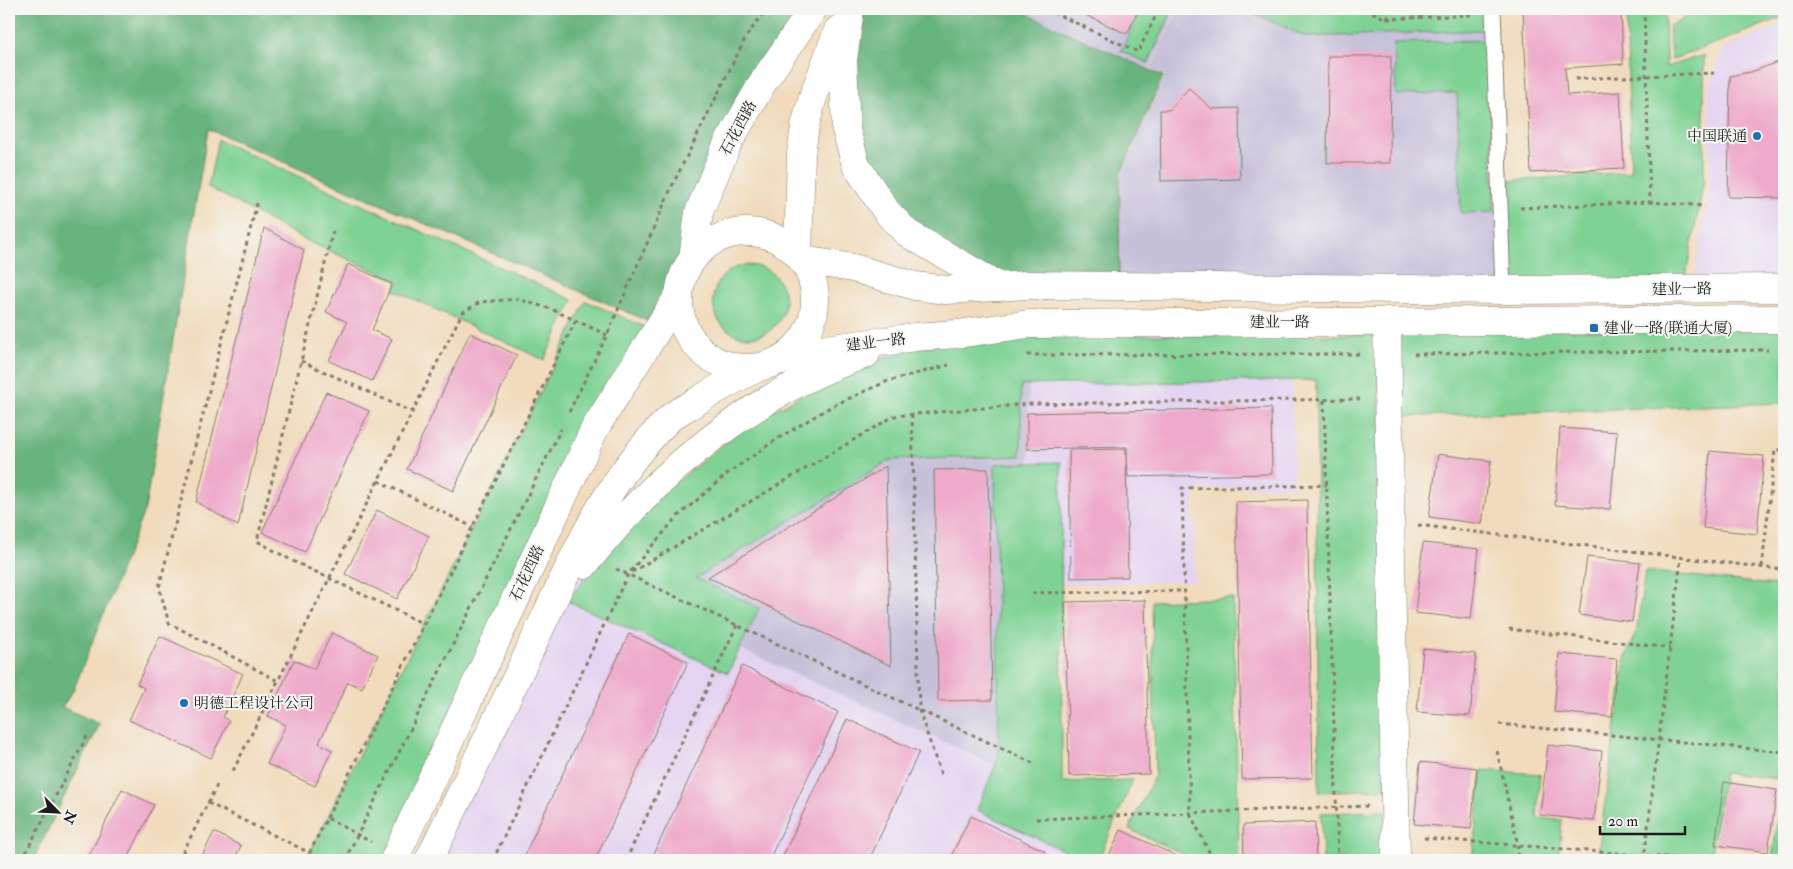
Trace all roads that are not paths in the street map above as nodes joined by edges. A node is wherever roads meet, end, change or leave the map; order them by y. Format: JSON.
{"nodes":[{"id":1,"x":813,"y":9,"type":"edge"},
{"id":2,"x":849,"y":9,"type":"edge"},
{"id":3,"x":1493,"y":11,"type":"edge"},
{"id":4,"x":800,"y":258,"type":"junction"},
{"id":5,"x":693,"y":259,"type":"junction"},
{"id":6,"x":1000,"y":287,"type":"junction"},
{"id":7,"x":1784,"y":288,"type":"edge"},
{"id":8,"x":1503,"y":290,"type":"junction"},
{"id":9,"x":679,"y":295,"type":"junction"},
{"id":10,"x":1784,"y":319,"type":"edge"},
{"id":11,"x":1386,"y":321,"type":"junction"},
{"id":12,"x":915,"y":337,"type":"junction"},
{"id":13,"x":768,"y":365,"type":"junction"},
{"id":14,"x":547,"y":611,"type":"junction"},
{"id":15,"x":1396,"y":848,"type":"edge"},
{"id":16,"x":395,"y":857,"type":"edge"},
{"id":17,"x":429,"y":860,"type":"edge"}],
"edges":[{"from":1,"to":5,"type":"main road","name":"石花西路"},
{"from":2,"to":4,"type":"main road"},
{"from":2,"to":6,"type":"main road"},
{"from":3,"to":8,"type":"lane"},
{"from":4,"to":5,"type":"main road"},
{"from":4,"to":6,"type":"main road","name":"建业一路"},
{"from":4,"to":13,"type":"main road"},
{"from":5,"to":9,"type":"main road"},
{"from":6,"to":8,"type":"main road","name":"建业一路"},
{"from":7,"to":8,"type":"main road","name":"建业一路"},
{"from":9,"to":13,"type":"main road"},
{"from":9,"to":16,"type":"main road","name":"石花西路"},
{"from":10,"to":11,"type":"main road","name":"建业一路"},
{"from":11,"to":12,"type":"main road","name":"建业一路"},
{"from":11,"to":15,"type":"main road"},
{"from":12,"to":13,"type":"main road","name":"建业一路"},
{"from":12,"to":14,"type":"main road"},
{"from":13,"to":14,"type":"main road"},
{"from":14,"to":17,"type":"main road"}]}
